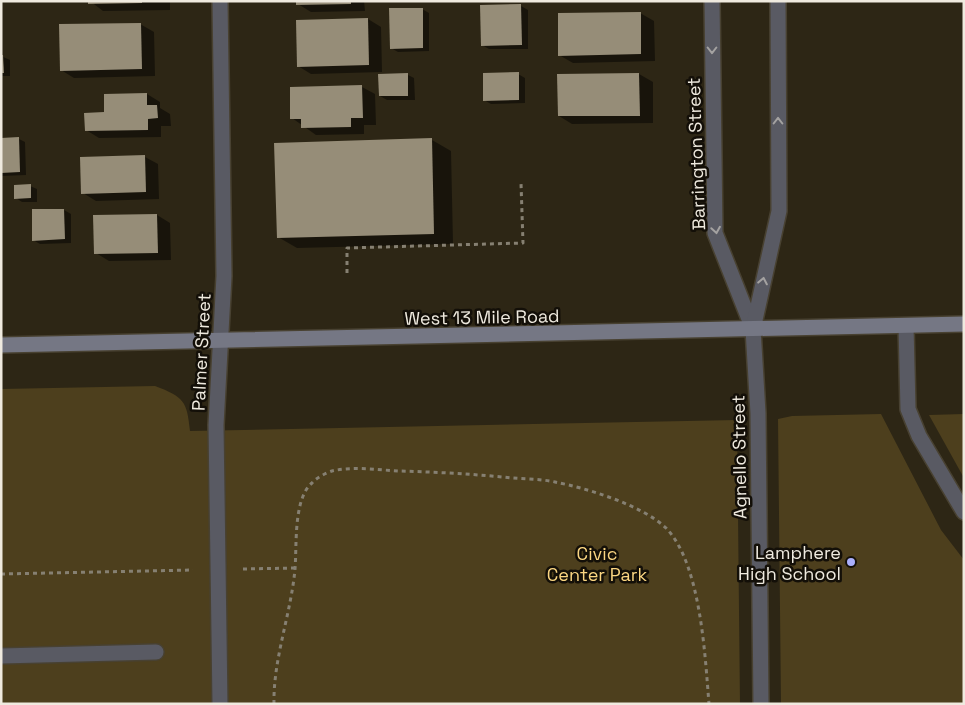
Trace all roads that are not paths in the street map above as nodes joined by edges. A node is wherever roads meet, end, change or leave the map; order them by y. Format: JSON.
{"nodes":[{"id":1,"x":220,"y":1,"type":"edge"},
{"id":2,"x":712,"y":1,"type":"edge"},
{"id":3,"x":778,"y":1,"type":"edge"},
{"id":4,"x":964,"y":324,"type":"edge"},
{"id":5,"x":906,"y":326,"type":"junction"},
{"id":6,"x":753,"y":329,"type":"junction"},
{"id":7,"x":221,"y":341,"type":"junction"},
{"id":8,"x":1,"y":345,"type":"edge"},
{"id":9,"x":964,"y":512,"type":"edge"},
{"id":10,"x":156,"y":652,"type":"dead end"},
{"id":11,"x":1,"y":656,"type":"edge"},
{"id":12,"x":220,"y":704,"type":"edge"},
{"id":13,"x":761,"y":704,"type":"edge"}],
"edges":[{"from":1,"to":7,"type":"street","name":"Palmer Street"},
{"from":2,"to":6,"type":"street","name":"Barrington Street","one_way":true},
{"from":6,"to":3,"type":"street","one_way":true},
{"from":4,"to":5,"type":"main road","name":"West 13 Mile Road"},
{"from":5,"to":6,"type":"main road","name":"West 13 Mile Road"},
{"from":5,"to":9,"type":"street"},
{"from":6,"to":7,"type":"main road","name":"West 13 Mile Road"},
{"from":6,"to":13,"type":"street","name":"Agnello Street"},
{"from":7,"to":8,"type":"main road","name":"West 13 Mile Road"},
{"from":7,"to":12,"type":"street","name":"Palmer Street"},
{"from":10,"to":11,"type":"street"}]}
